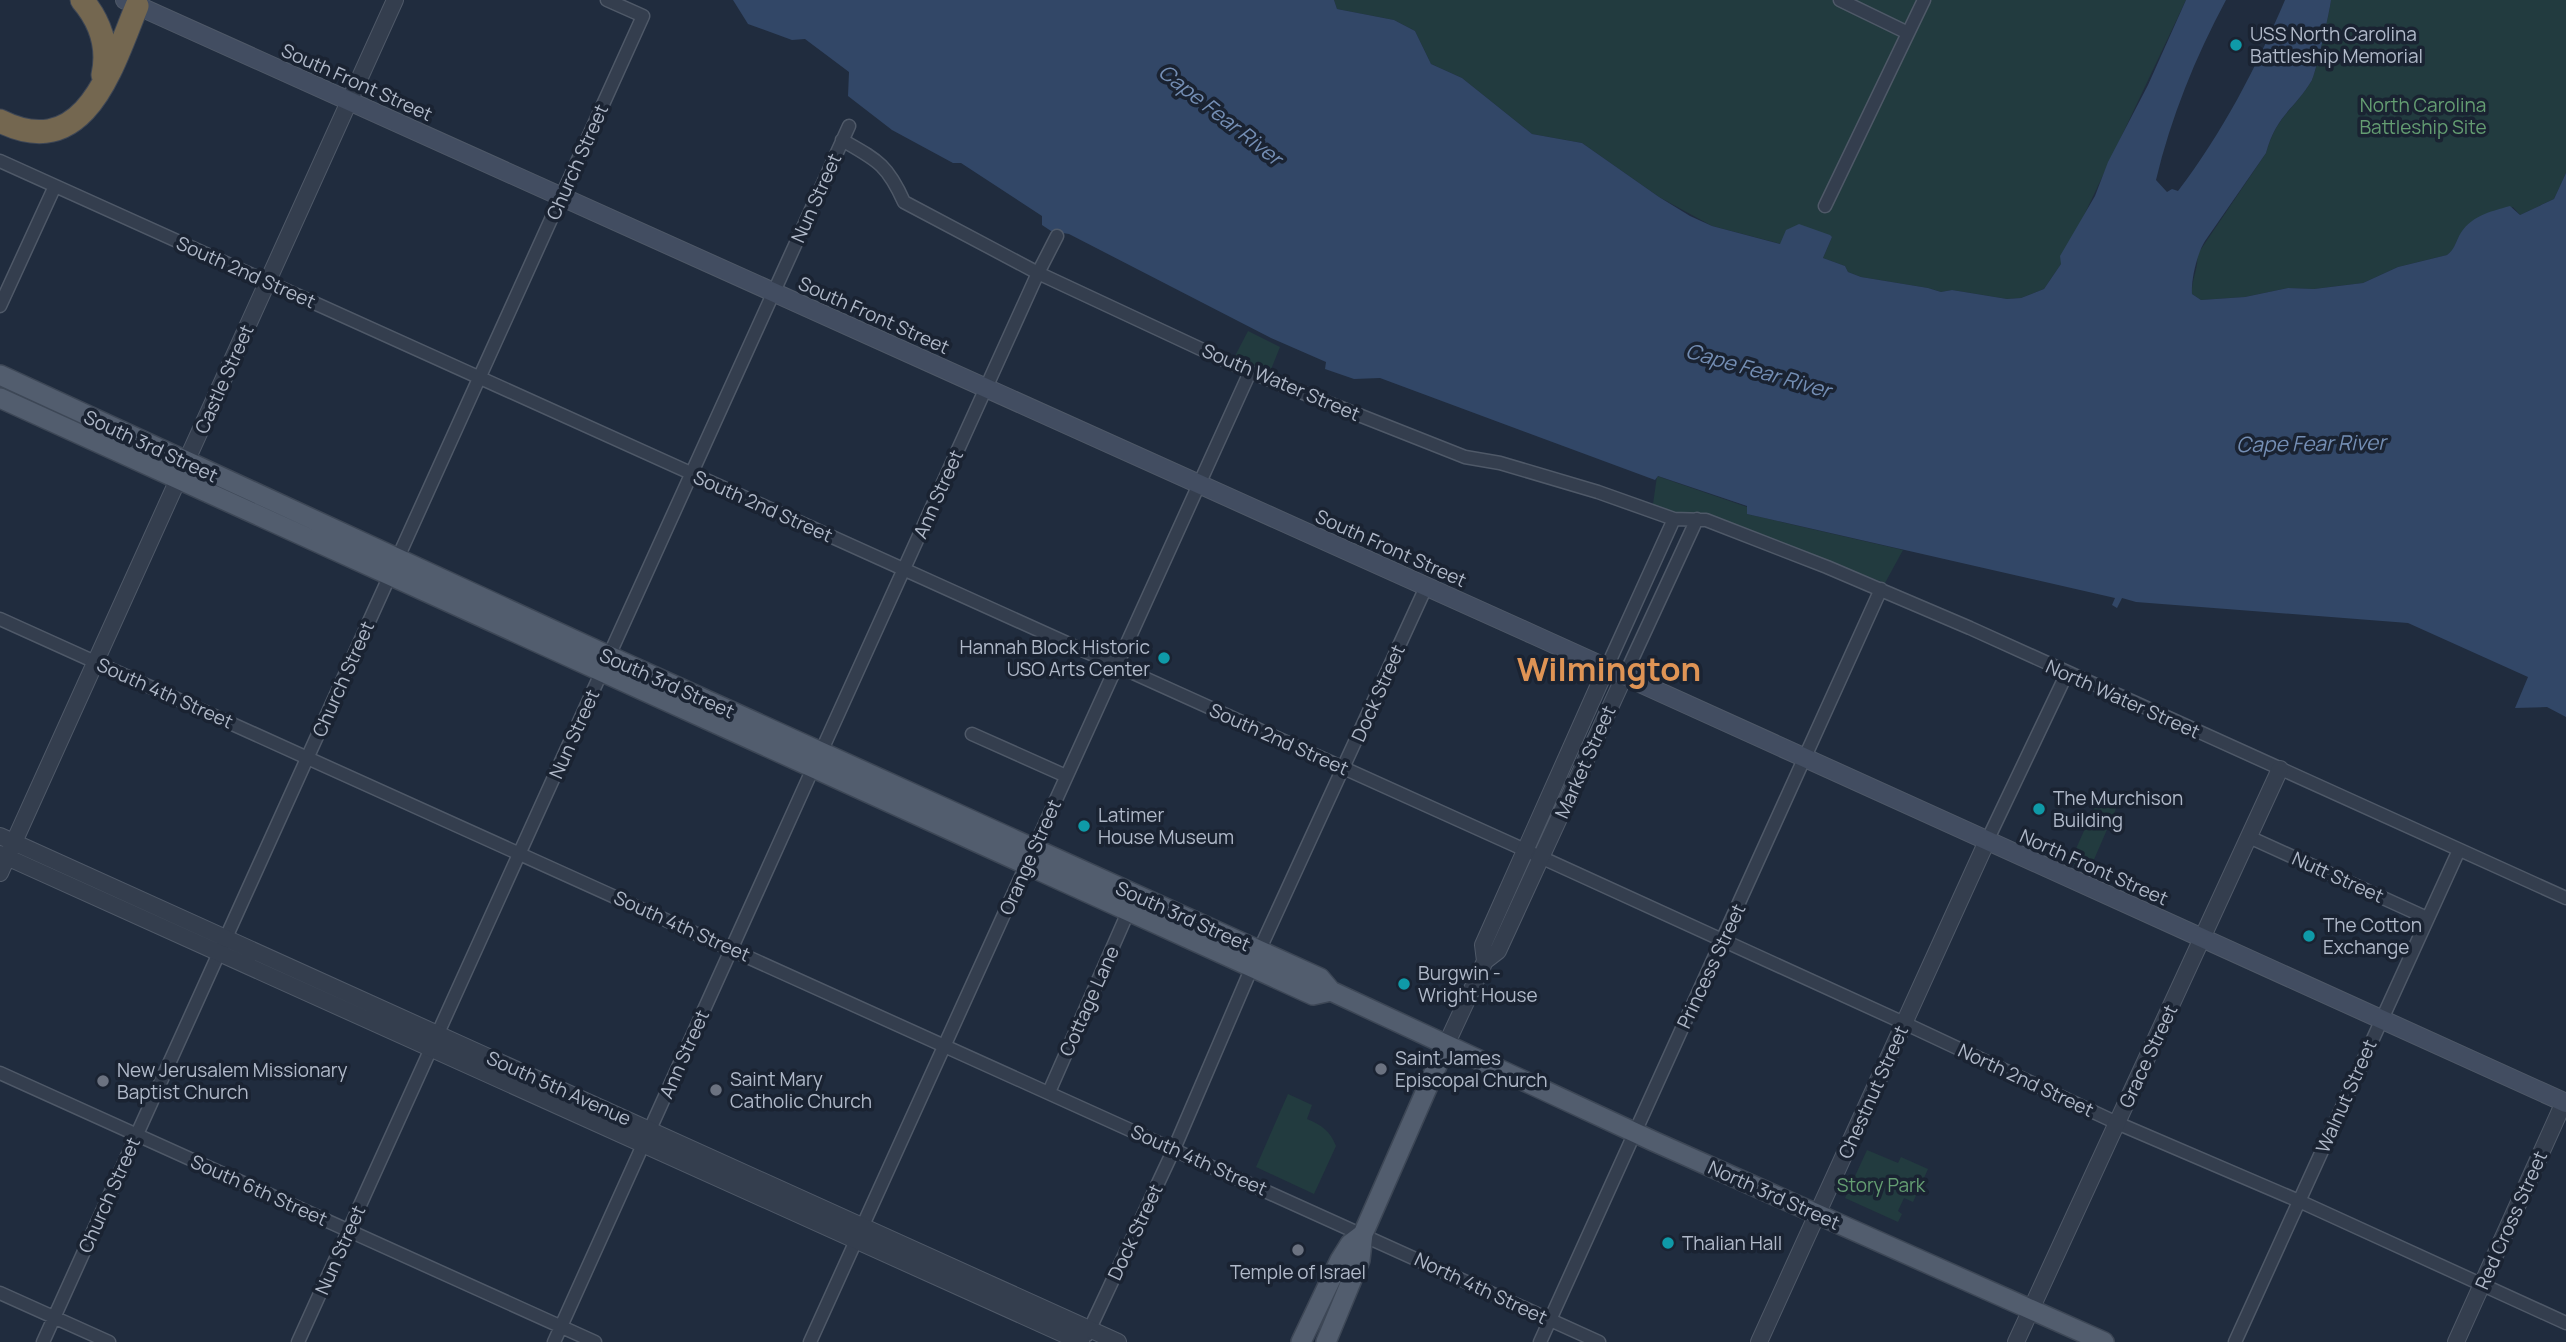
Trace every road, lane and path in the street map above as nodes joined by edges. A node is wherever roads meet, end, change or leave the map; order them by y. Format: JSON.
{"nodes":[{"id":1,"x":82,"y":0,"type":"edge"},
{"id":2,"x":395,"y":0,"type":"edge"},
{"id":3,"x":607,"y":0,"type":"edge"},
{"id":4,"x":1840,"y":0,"type":"edge"},
{"id":5,"x":1924,"y":0,"type":"edge"},
{"id":6,"x":134,"y":2,"type":"edge"},
{"id":7,"x":1908,"y":33,"type":"junction"},
{"id":8,"x":101,"y":86,"type":"junction"},
{"id":9,"x":349,"y":101,"type":"junction"},
{"id":10,"x":0,"y":121,"type":"edge"},
{"id":11,"x":849,"y":125,"type":"dead end"},
{"id":12,"x":842,"y":140,"type":"junction"},
{"id":13,"x":0,"y":161,"type":"edge"},
{"id":14,"x":54,"y":186,"type":"junction"},
{"id":15,"x":561,"y":197,"type":"junction"},
{"id":16,"x":1825,"y":206,"type":"dead end"},
{"id":17,"x":1057,"y":236,"type":"dead end"},
{"id":18,"x":1038,"y":273,"type":"junction"},
{"id":19,"x":267,"y":282,"type":"junction"},
{"id":20,"x":774,"y":292,"type":"junction"},
{"id":21,"x":0,"y":306,"type":"edge"},
{"id":22,"x":1250,"y":372,"type":"junction"},
{"id":23,"x":0,"y":375,"type":"edge"},
{"id":24,"x":479,"y":378,"type":"junction"},
{"id":25,"x":985,"y":388,"type":"junction"},
{"id":26,"x":0,"y":398,"type":"edge"},
{"id":27,"x":182,"y":471,"type":"junction"},
{"id":28,"x":691,"y":474,"type":"junction"},
{"id":29,"x":1199,"y":484,"type":"junction"},
{"id":30,"x":1674,"y":519,"type":"junction"},
{"id":31,"x":1696,"y":519,"type":"junction"},
{"id":32,"x":394,"y":567,"type":"junction"},
{"id":33,"x":903,"y":569,"type":"junction"},
{"id":34,"x":1426,"y":587,"type":"junction"},
{"id":35,"x":1881,"y":589,"type":"junction"},
{"id":36,"x":0,"y":619,"type":"edge"},
{"id":37,"x":96,"y":662,"type":"junction"},
{"id":38,"x":606,"y":663,"type":"junction"},
{"id":39,"x":1116,"y":666,"type":"junction"},
{"id":40,"x":1606,"y":668,"type":"junction"},
{"id":41,"x":2067,"y":673,"type":"junction"},
{"id":42,"x":1624,"y":677,"type":"junction"},
{"id":43,"x":972,"y":734,"type":"dead end"},
{"id":44,"x":307,"y":757,"type":"junction"},
{"id":45,"x":817,"y":759,"type":"junction"},
{"id":46,"x":1805,"y":759,"type":"junction"},
{"id":47,"x":1344,"y":768,"type":"junction"},
{"id":48,"x":2280,"y":769,"type":"junction"},
{"id":49,"x":1066,"y":776,"type":"junction"},
{"id":50,"x":2249,"y":837,"type":"junction"},
{"id":51,"x":1987,"y":841,"type":"junction"},
{"id":52,"x":5,"y":847,"type":"edge"},
{"id":53,"x":1525,"y":850,"type":"junction"},
{"id":54,"x":2459,"y":850,"type":"junction"},
{"id":55,"x":519,"y":853,"type":"junction"},
{"id":56,"x":1030,"y":856,"type":"junction"},
{"id":57,"x":1542,"y":859,"type":"junction"},
{"id":58,"x":0,"y":873,"type":"edge"},
{"id":59,"x":2566,"y":898,"type":"edge"},
{"id":60,"x":1129,"y":909,"type":"junction"},
{"id":61,"x":2427,"y":918,"type":"junction"},
{"id":62,"x":2201,"y":939,"type":"junction"},
{"id":63,"x":1723,"y":941,"type":"junction"},
{"id":64,"x":222,"y":945,"type":"junction"},
{"id":65,"x":732,"y":949,"type":"junction"},
{"id":66,"x":1256,"y":959,"type":"junction"},
{"id":67,"x":1485,"y":961,"type":"junction"},
{"id":68,"x":2380,"y":1019,"type":"junction"},
{"id":69,"x":1904,"y":1023,"type":"junction"},
{"id":70,"x":435,"y":1041,"type":"junction"},
{"id":71,"x":945,"y":1045,"type":"junction"},
{"id":72,"x":1446,"y":1045,"type":"junction"},
{"id":73,"x":0,"y":1073,"type":"edge"},
{"id":74,"x":1049,"y":1092,"type":"junction"},
{"id":75,"x":2565,"y":1101,"type":"edge"},
{"id":76,"x":2117,"y":1123,"type":"junction"},
{"id":77,"x":1634,"y":1132,"type":"junction"},
{"id":78,"x":136,"y":1135,"type":"junction"},
{"id":79,"x":647,"y":1137,"type":"junction"},
{"id":80,"x":1174,"y":1149,"type":"junction"},
{"id":81,"x":2299,"y":1201,"type":"junction"},
{"id":82,"x":1817,"y":1215,"type":"junction"},
{"id":83,"x":349,"y":1231,"type":"junction"},
{"id":84,"x":860,"y":1233,"type":"junction"},
{"id":85,"x":1363,"y":1234,"type":"junction"},
{"id":86,"x":2482,"y":1284,"type":"junction"},
{"id":87,"x":0,"y":1293,"type":"edge"},
{"id":88,"x":2031,"y":1310,"type":"junction"},
{"id":89,"x":54,"y":1317,"type":"junction"},
{"id":90,"x":1550,"y":1320,"type":"junction"},
{"id":91,"x":2566,"y":1323,"type":"edge"},
{"id":92,"x":561,"y":1326,"type":"junction"},
{"id":93,"x":1085,"y":1337,"type":"edge"},
{"id":94,"x":43,"y":1342,"type":"edge"},
{"id":95,"x":109,"y":1342,"type":"edge"},
{"id":96,"x":298,"y":1342,"type":"edge"},
{"id":97,"x":554,"y":1342,"type":"edge"},
{"id":98,"x":595,"y":1342,"type":"edge"},
{"id":99,"x":810,"y":1342,"type":"edge"},
{"id":100,"x":1118,"y":1342,"type":"edge"},
{"id":101,"x":1301,"y":1342,"type":"edge"},
{"id":102,"x":1326,"y":1342,"type":"edge"},
{"id":103,"x":1540,"y":1342,"type":"edge"},
{"id":104,"x":1599,"y":1342,"type":"edge"},
{"id":105,"x":1759,"y":1342,"type":"edge"},
{"id":106,"x":2017,"y":1342,"type":"edge"},
{"id":107,"x":2104,"y":1342,"type":"edge"},
{"id":108,"x":2235,"y":1342,"type":"edge"},
{"id":109,"x":2456,"y":1342,"type":"edge"}],
"edges":[{"from":1,"to":8,"type":"highway"},
{"from":2,"to":9,"type":"street","name":"Castle Street"},
{"from":3,"to":15,"type":"street","name":"Church Street"},
{"from":4,"to":7,"type":"street"},
{"from":5,"to":7,"type":"street"},
{"from":6,"to":8,"type":"highway"},
{"from":6,"to":9,"type":"main road","name":"South Front Street"},
{"from":7,"to":16,"type":"street"},
{"from":8,"to":10,"type":"highway"},
{"from":9,"to":15,"type":"main road","name":"South Front Street"},
{"from":9,"to":19,"type":"street","name":"Castle Street"},
{"from":11,"to":12,"type":"street","name":"Nun Street"},
{"from":12,"to":18,"type":"street","name":"South Water Street"},
{"from":12,"to":20,"type":"street","name":"Nun Street"},
{"from":13,"to":14,"type":"street","name":"South 2nd Street"},
{"from":14,"to":19,"type":"street","name":"South 2nd Street"},
{"from":14,"to":21,"type":"street"},
{"from":15,"to":20,"type":"main road","name":"South Front Street"},
{"from":15,"to":24,"type":"street","name":"Church Street"},
{"from":17,"to":18,"type":"street","name":"Ann Street"},
{"from":18,"to":22,"type":"street","name":"South Water Street"},
{"from":18,"to":25,"type":"street","name":"Ann Street"},
{"from":19,"to":24,"type":"street","name":"South 2nd Street"},
{"from":19,"to":27,"type":"street","name":"Castle Street"},
{"from":20,"to":25,"type":"main road","name":"South Front Street"},
{"from":20,"to":28,"type":"street","name":"Nun Street"},
{"from":22,"to":29,"type":"street","name":"Orange Street"},
{"from":22,"to":30,"type":"street","name":"South Water Street"},
{"from":23,"to":27,"type":"main road","name":"South 3rd Street"},
{"from":24,"to":28,"type":"street","name":"South 2nd Street"},
{"from":24,"to":32,"type":"street","name":"Church Street"},
{"from":25,"to":29,"type":"main road","name":"South Front Street"},
{"from":25,"to":33,"type":"street","name":"Ann Street"},
{"from":26,"to":27,"type":"main road","name":"South 3rd Street"},
{"from":27,"to":32,"type":"main road","name":"South 3rd Street"},
{"from":27,"to":37,"type":"street","name":"Castle Street"},
{"from":28,"to":33,"type":"street","name":"South 2nd Street"},
{"from":28,"to":38,"type":"street","name":"Nun Street"},
{"from":29,"to":34,"type":"main road","name":"South Front Street"},
{"from":29,"to":39,"type":"street","name":"Orange Street"},
{"from":30,"to":31,"type":"street","name":"North Water Street"},
{"from":30,"to":40,"type":"street","name":"Market Street"},
{"from":31,"to":35,"type":"street","name":"North Water Street"},
{"from":31,"to":42,"type":"street","name":"Market Street"},
{"from":32,"to":38,"type":"main road","name":"South 3rd Street"},
{"from":32,"to":44,"type":"street","name":"Church Street"},
{"from":33,"to":39,"type":"street","name":"South 2nd Street"},
{"from":33,"to":45,"type":"street","name":"Ann Street"},
{"from":34,"to":40,"type":"main road","name":"South Front Street"},
{"from":34,"to":47,"type":"street","name":"Dock Street"},
{"from":35,"to":41,"type":"street","name":"North Water Street"},
{"from":35,"to":46,"type":"street","name":"Princess Street"},
{"from":36,"to":37,"type":"street","name":"South 4th Street"},
{"from":37,"to":44,"type":"street","name":"South 4th Street"},
{"from":37,"to":52,"type":"street","name":"Castle Street"},
{"from":38,"to":45,"type":"main road","name":"South 3rd Street"},
{"from":38,"to":55,"type":"street","name":"Nun Street"},
{"from":39,"to":47,"type":"street","name":"South 2nd Street"},
{"from":39,"to":49,"type":"street","name":"Orange Street"},
{"from":40,"to":42,"type":"main road","name":"North Front Street"},
{"from":40,"to":53,"type":"street","name":"Market Street"},
{"from":41,"to":48,"type":"street","name":"North Water Street"},
{"from":41,"to":51,"type":"street"},
{"from":42,"to":46,"type":"main road","name":"North Front Street"},
{"from":42,"to":57,"type":"street","name":"Market Street"},
{"from":43,"to":49,"type":"street"},
{"from":44,"to":55,"type":"street","name":"South 4th Street"},
{"from":44,"to":64,"type":"street","name":"Church Street"},
{"from":45,"to":56,"type":"main road","name":"South 3rd Street"},
{"from":45,"to":65,"type":"street","name":"Ann Street"},
{"from":46,"to":51,"type":"main road","name":"North Front Street"},
{"from":46,"to":63,"type":"street","name":"Princess Street"},
{"from":47,"to":53,"type":"street","name":"South 2nd Street"},
{"from":47,"to":66,"type":"street","name":"Dock Street"},
{"from":48,"to":50,"type":"street","name":"Grace Street"},
{"from":48,"to":54,"type":"street","name":"North Water Street"},
{"from":49,"to":56,"type":"street","name":"Orange Street"},
{"from":50,"to":61,"type":"street","name":"Nutt Street"},
{"from":50,"to":62,"type":"street","name":"Grace Street"},
{"from":51,"to":62,"type":"main road","name":"North Front Street"},
{"from":51,"to":69,"type":"street","name":"Chestnut Street"},
{"from":52,"to":58,"type":"street","name":"Castle Street"},
{"from":52,"to":64,"type":"street","name":"South 5th Avenue"},
{"from":53,"to":57,"type":"street","name":"North 2nd Street"},
{"from":53,"to":67,"type":"street","name":"Market Street"},
{"from":54,"to":59,"type":"street","name":"North Water Street"},
{"from":54,"to":61,"type":"street","name":"Walnut Street"},
{"from":55,"to":65,"type":"street","name":"South 4th Street"},
{"from":55,"to":70,"type":"street","name":"Nun Street"},
{"from":56,"to":60,"type":"main road","name":"South 3rd Street"},
{"from":56,"to":66,"type":"main road","name":"South 3rd Street"},
{"from":56,"to":71,"type":"street","name":"Orange Street"},
{"from":57,"to":63,"type":"street","name":"North 2nd Street"},
{"from":57,"to":67,"type":"street","name":"Market Street"},
{"from":60,"to":66,"type":"main road","name":"South 3rd Street"},
{"from":60,"to":74,"type":"street","name":"Cottage Lane"},
{"from":61,"to":68,"type":"street","name":"Walnut Street"},
{"from":62,"to":68,"type":"main road","name":"North Front Street"},
{"from":62,"to":76,"type":"street","name":"Grace Street"},
{"from":63,"to":69,"type":"street","name":"North 2nd Street"},
{"from":63,"to":77,"type":"street","name":"Princess Street"},
{"from":64,"to":70,"type":"street","name":"South 5th Avenue"},
{"from":64,"to":78,"type":"street","name":"Church Street"},
{"from":65,"to":71,"type":"street","name":"South 4th Street"},
{"from":65,"to":79,"type":"street","name":"Ann Street"},
{"from":66,"to":72,"type":"main road","name":"South 3rd Street"},
{"from":66,"to":80,"type":"street","name":"Dock Street"},
{"from":67,"to":72,"type":"street","name":"Market Street"},
{"from":68,"to":75,"type":"main road","name":"North Front Street"},
{"from":68,"to":81,"type":"street","name":"Walnut Street"},
{"from":69,"to":76,"type":"street","name":"North 2nd Street"},
{"from":69,"to":82,"type":"street","name":"Chestnut Street"},
{"from":70,"to":79,"type":"street","name":"South 5th Avenue"},
{"from":70,"to":83,"type":"street","name":"Nun Street"},
{"from":71,"to":74,"type":"street","name":"South 4th Street"},
{"from":71,"to":84,"type":"street","name":"Orange Street"},
{"from":72,"to":77,"type":"main road","name":"North 3rd Street"},
{"from":72,"to":85,"type":"main road","name":"Market Street"},
{"from":73,"to":78,"type":"street","name":"South 6th Street"},
{"from":74,"to":80,"type":"street","name":"South 4th Street"},
{"from":75,"to":86,"type":"street","name":"Red Cross Street"},
{"from":76,"to":81,"type":"street","name":"North 2nd Street"},
{"from":76,"to":88,"type":"street","name":"Grace Street"},
{"from":77,"to":82,"type":"main road","name":"North 3rd Street"},
{"from":77,"to":90,"type":"street","name":"Princess Street"},
{"from":78,"to":83,"type":"street","name":"South 6th Street"},
{"from":78,"to":89,"type":"street","name":"Church Street"},
{"from":79,"to":84,"type":"street","name":"South 5th Avenue"},
{"from":79,"to":92,"type":"street","name":"Ann Street"},
{"from":80,"to":85,"type":"street","name":"South 4th Street"},
{"from":80,"to":93,"type":"street","name":"Dock Street"},
{"from":81,"to":86,"type":"street","name":"North 2nd Street"},
{"from":81,"to":108,"type":"street","name":"Walnut Street"},
{"from":82,"to":88,"type":"main road","name":"North 3rd Street"},
{"from":82,"to":105,"type":"street","name":"Chestnut Street"},
{"from":83,"to":92,"type":"street","name":"South 6th Street"},
{"from":83,"to":96,"type":"street","name":"Nun Street"},
{"from":84,"to":93,"type":"street","name":"South 5th Avenue"},
{"from":84,"to":99,"type":"street","name":"Orange Street"},
{"from":85,"to":90,"type":"street","name":"North 4th Street"},
{"from":85,"to":101,"type":"main road","name":"Market Street"},
{"from":85,"to":102,"type":"main road","name":"Market Street"},
{"from":86,"to":91,"type":"street","name":"North 2nd Street"},
{"from":86,"to":109,"type":"street","name":"Red Cross Street"},
{"from":87,"to":89,"type":"street"},
{"from":88,"to":106,"type":"street","name":"Grace Street"},
{"from":88,"to":107,"type":"main road","name":"North 3rd Street"},
{"from":89,"to":94,"type":"street","name":"Church Street"},
{"from":89,"to":95,"type":"street"},
{"from":90,"to":103,"type":"street","name":"Princess Street"},
{"from":90,"to":104,"type":"street","name":"North 4th Street"},
{"from":92,"to":97,"type":"street","name":"Ann Street"},
{"from":92,"to":98,"type":"street","name":"South 6th Street"},
{"from":93,"to":100,"type":"street","name":"South 5th Avenue"}]}
